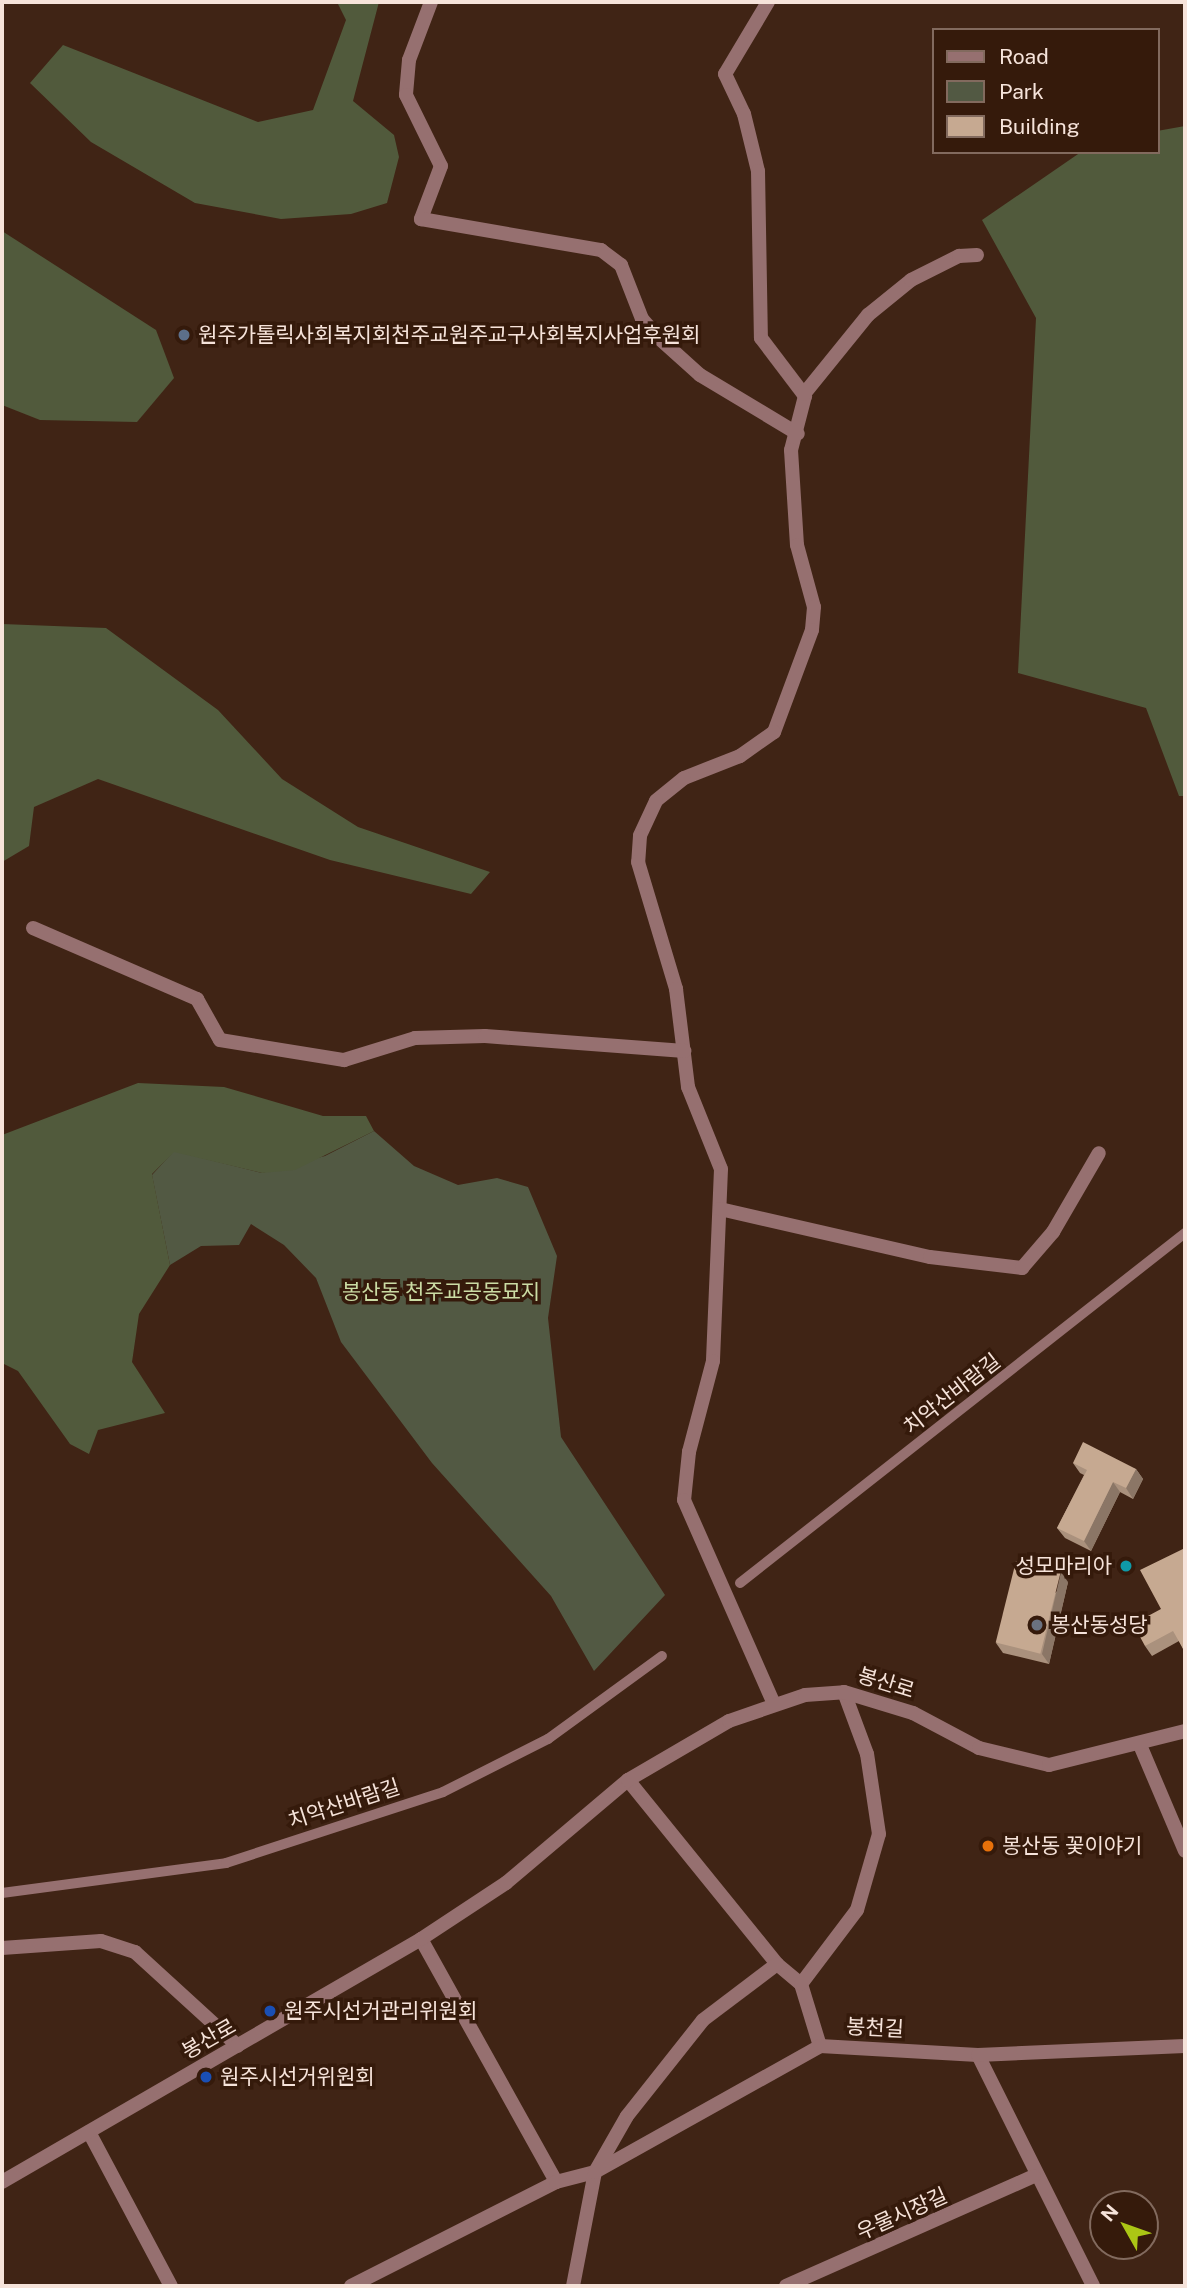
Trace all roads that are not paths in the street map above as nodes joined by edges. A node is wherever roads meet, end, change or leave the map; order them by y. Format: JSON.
{"nodes":[{"id":1,"x":431,"y":2,"type":"edge"},
{"id":2,"x":768,"y":2,"type":"edge"},
{"id":3,"x":977,"y":255,"type":"dead end"},
{"id":4,"x":804,"y":394,"type":"junction"},
{"id":5,"x":797,"y":434,"type":"junction"},
{"id":6,"x":33,"y":928,"type":"dead end"},
{"id":7,"x":684,"y":1051,"type":"junction"},
{"id":8,"x":1099,"y":1153,"type":"dead end"},
{"id":9,"x":720,"y":1209,"type":"junction"},
{"id":10,"x":1185,"y":1233,"type":"edge"},
{"id":11,"x":740,"y":1583,"type":"dead end"},
{"id":12,"x":662,"y":1656,"type":"dead end"},
{"id":13,"x":844,"y":1692,"type":"junction"},
{"id":14,"x":774,"y":1704,"type":"junction"},
{"id":15,"x":1185,"y":1731,"type":"edge"},
{"id":16,"x":1140,"y":1745,"type":"junction"},
{"id":17,"x":628,"y":1780,"type":"junction"},
{"id":18,"x":1185,"y":1852,"type":"edge"},
{"id":19,"x":2,"y":1893,"type":"edge"},
{"id":20,"x":421,"y":1939,"type":"junction"},
{"id":21,"x":2,"y":1948,"type":"edge"},
{"id":22,"x":777,"y":1964,"type":"junction"},
{"id":23,"x":801,"y":1984,"type":"junction"},
{"id":24,"x":238,"y":2046,"type":"junction"},
{"id":25,"x":820,"y":2046,"type":"junction"},
{"id":26,"x":1185,"y":2046,"type":"edge"},
{"id":27,"x":978,"y":2055,"type":"junction"},
{"id":28,"x":89,"y":2132,"type":"junction"},
{"id":29,"x":595,"y":2172,"type":"junction"},
{"id":30,"x":1034,"y":2176,"type":"junction"},
{"id":31,"x":2,"y":2182,"type":"edge"},
{"id":32,"x":556,"y":2182,"type":"junction"},
{"id":33,"x":171,"y":2286,"type":"edge"},
{"id":34,"x":351,"y":2286,"type":"edge"},
{"id":35,"x":573,"y":2286,"type":"edge"},
{"id":36,"x":786,"y":2286,"type":"edge"},
{"id":37,"x":1093,"y":2286,"type":"edge"}],
"edges":[{"from":1,"to":5,"type":"street"},
{"from":2,"to":4,"type":"street"},
{"from":3,"to":4,"type":"street"},
{"from":4,"to":5,"type":"street"},
{"from":5,"to":7,"type":"street"},
{"from":6,"to":7,"type":"street"},
{"from":7,"to":9,"type":"street"},
{"from":8,"to":9,"type":"street"},
{"from":9,"to":14,"type":"street"},
{"from":10,"to":11,"type":"street","name":"치악산바람길"},
{"from":12,"to":19,"type":"street","name":"치악산바람길"},
{"from":13,"to":14,"type":"street","name":"봉산로"},
{"from":13,"to":16,"type":"street","name":"봉산로"},
{"from":13,"to":23,"type":"street"},
{"from":14,"to":17,"type":"street","name":"봉산로"},
{"from":15,"to":16,"type":"street","name":"봉산로"},
{"from":16,"to":18,"type":"street"},
{"from":17,"to":20,"type":"street","name":"봉산로"},
{"from":17,"to":22,"type":"street"},
{"from":20,"to":24,"type":"street","name":"봉산로"},
{"from":20,"to":32,"type":"street"},
{"from":21,"to":24,"type":"street"},
{"from":22,"to":23,"type":"street"},
{"from":22,"to":29,"type":"street"},
{"from":23,"to":25,"type":"street"},
{"from":24,"to":28,"type":"street","name":"봉산로"},
{"from":25,"to":27,"type":"street","name":"봉천길"},
{"from":25,"to":29,"type":"street","name":"봉천길"},
{"from":26,"to":27,"type":"street","name":"봉천길"},
{"from":27,"to":30,"type":"street"},
{"from":28,"to":31,"type":"street","name":"봉산로"},
{"from":28,"to":33,"type":"street"},
{"from":29,"to":32,"type":"street","name":"봉천길"},
{"from":29,"to":35,"type":"street"},
{"from":30,"to":36,"type":"street","name":"우물시장길"},
{"from":30,"to":37,"type":"street"},
{"from":32,"to":34,"type":"street","name":"봉천길"}]}
